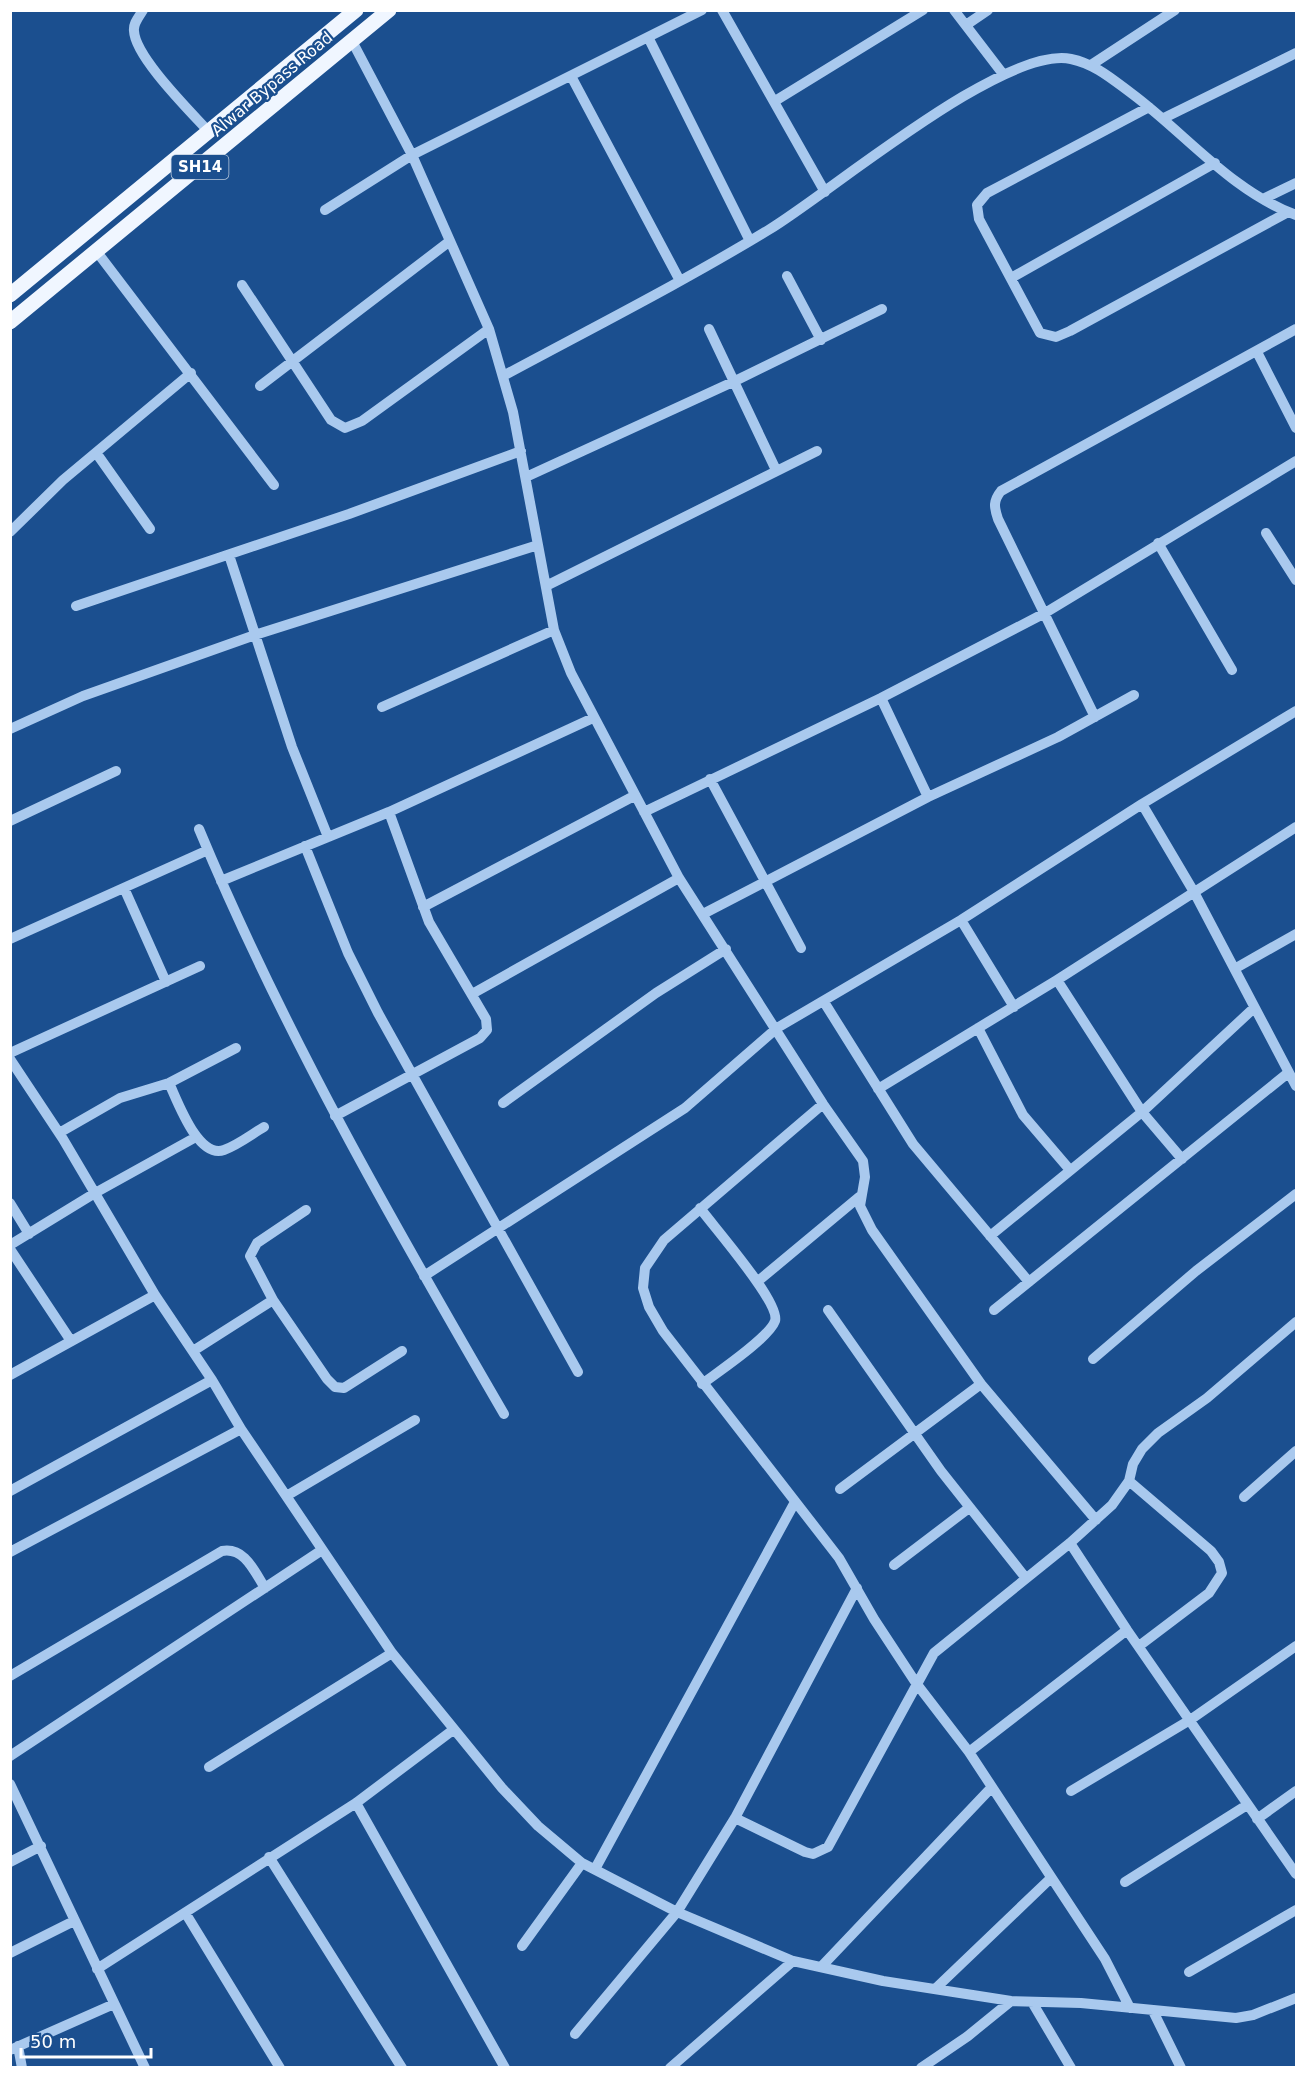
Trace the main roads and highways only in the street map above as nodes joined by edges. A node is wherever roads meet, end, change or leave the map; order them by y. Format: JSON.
{"nodes":[{"id":1,"x":356,"y":10,"type":"edge"},
{"id":2,"x":389,"y":10,"type":"edge"},
{"id":3,"x":10,"y":295,"type":"edge"},
{"id":4,"x":10,"y":322,"type":"edge"}],
"edges":[{"from":1,"to":3,"type":"main road","name":"Alwar Bypass Road","number":"SH14"},
{"from":2,"to":4,"type":"main road","name":"Alwar Bypass Road","number":"SH14"}]}
